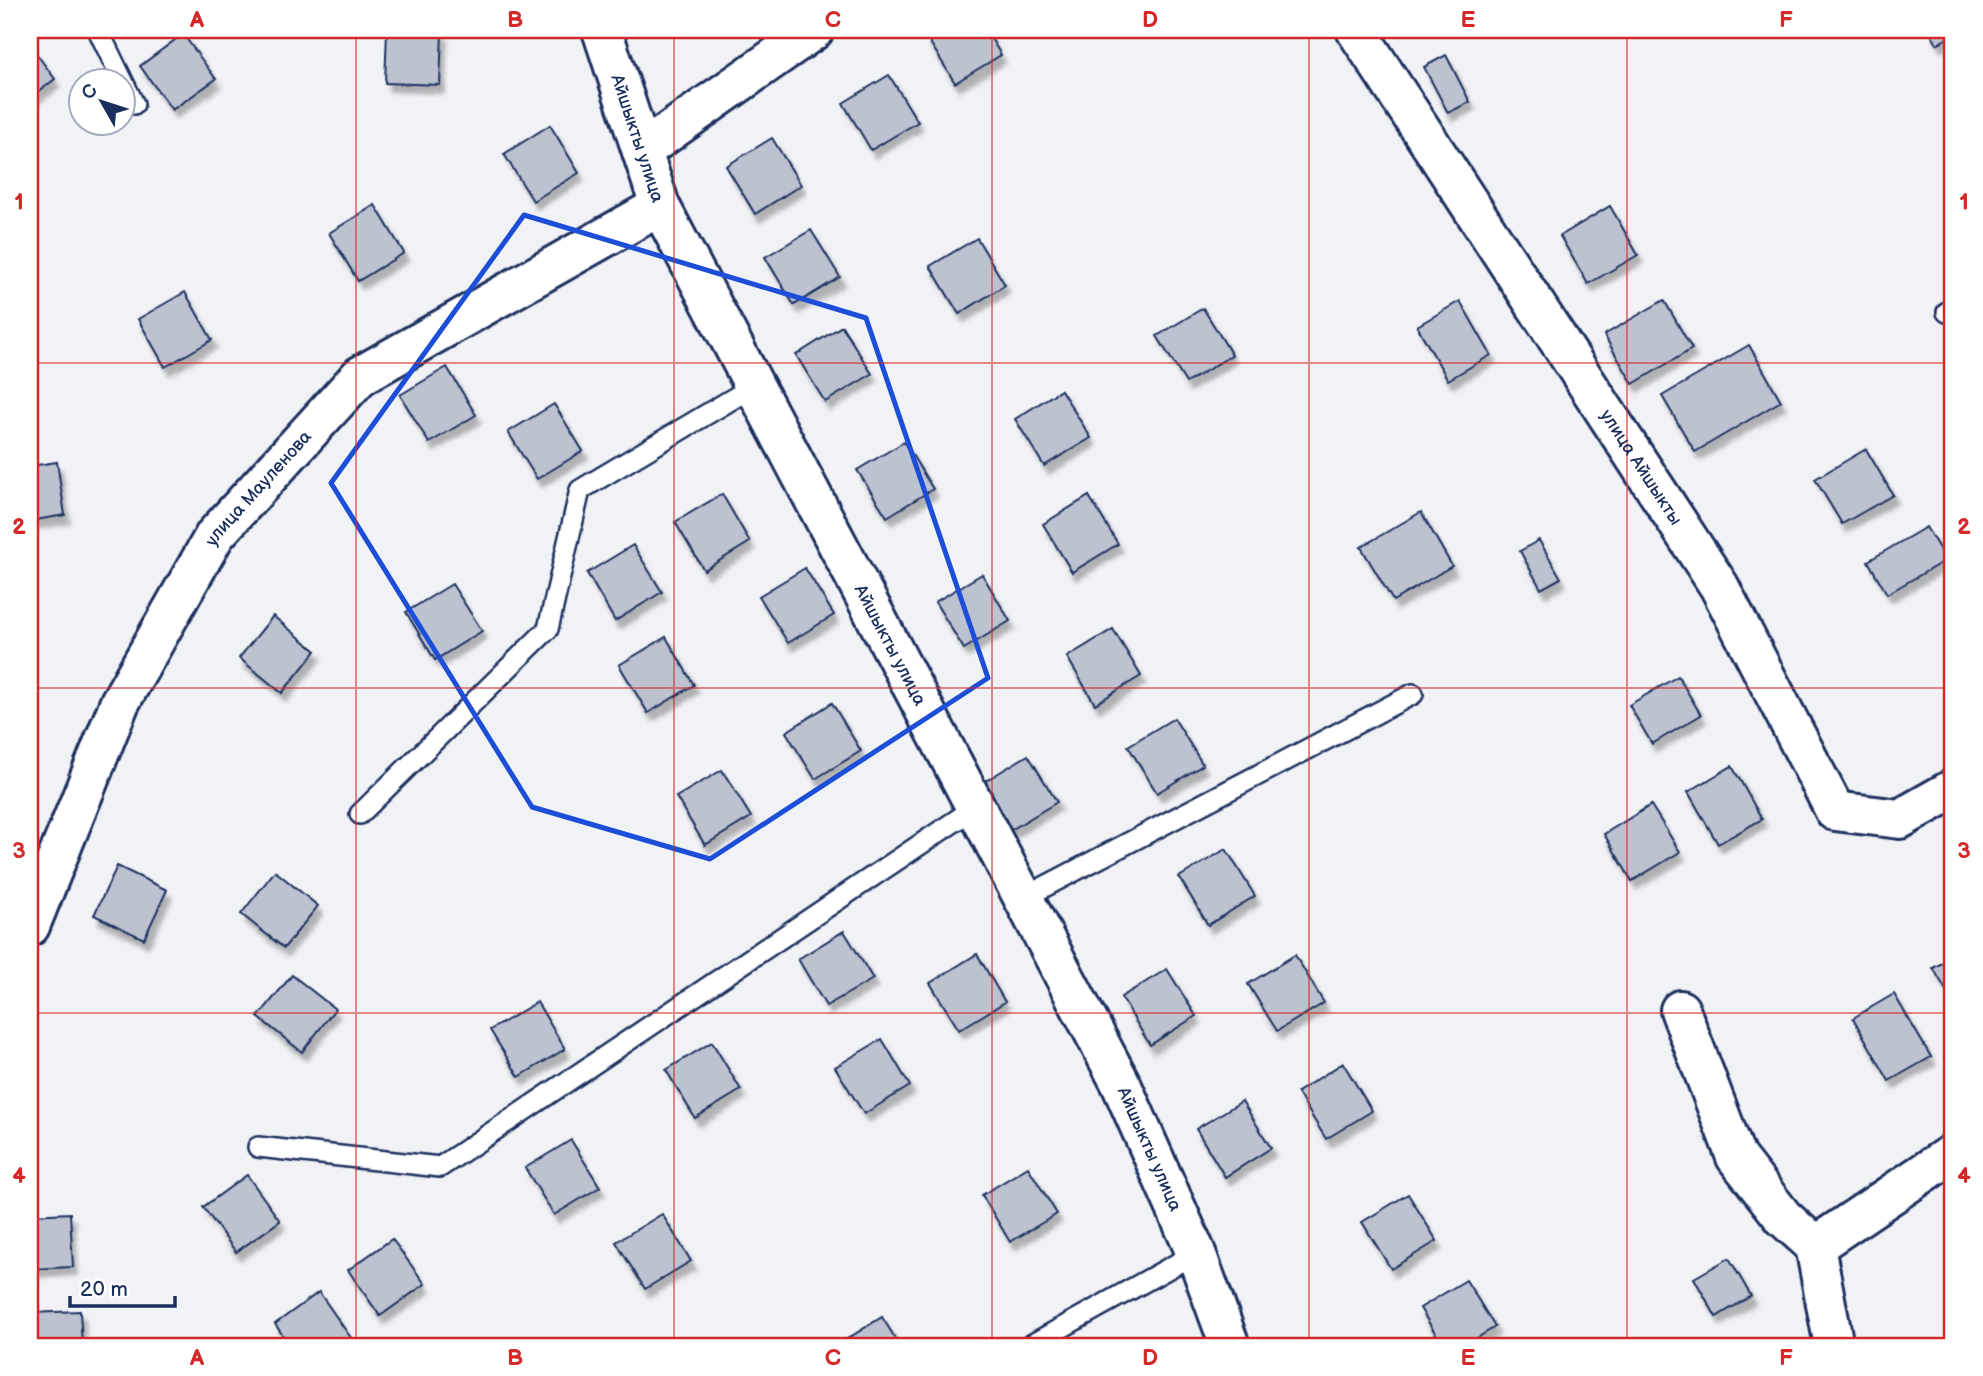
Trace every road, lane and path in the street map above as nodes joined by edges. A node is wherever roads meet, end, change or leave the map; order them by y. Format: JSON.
{"nodes":[{"id":1,"x":98,"y":30,"type":"edge"},
{"id":2,"x":602,"y":30,"type":"edge"},
{"id":3,"x":814,"y":30,"type":"edge"},
{"id":4,"x":1356,"y":30,"type":"edge"},
{"id":5,"x":116,"y":66,"type":"edge"},
{"id":6,"x":642,"y":152,"type":"junction"},
{"id":7,"x":660,"y":206,"type":"junction"},
{"id":8,"x":754,"y":386,"type":"junction"},
{"id":9,"x":1413,"y":694,"type":"dead end"},
{"id":10,"x":1953,"y":789,"type":"edge"},
{"id":11,"x":976,"y":807,"type":"junction"},
{"id":12,"x":360,"y":814,"type":"dead end"},
{"id":13,"x":1023,"y":898,"type":"junction"},
{"id":14,"x":30,"y":926,"type":"edge"},
{"id":15,"x":1679,"y":1010,"type":"dead end"},
{"id":16,"x":258,"y":1147,"type":"dead end"},
{"id":17,"x":1953,"y":1153,"type":"edge"},
{"id":18,"x":1815,"y":1245,"type":"junction"},
{"id":19,"x":1196,"y":1253,"type":"junction"},
{"id":20,"x":1029,"y":1346,"type":"edge"},
{"id":21,"x":1230,"y":1346,"type":"edge"},
{"id":22,"x":1834,"y":1346,"type":"edge"}],
"edges":[{"from":1,"to":5,"type":"lane"},
{"from":2,"to":6,"type":"street","name":"Айшыкты улица"},
{"from":3,"to":6,"type":"street"},
{"from":4,"to":10,"type":"street","name":"улица Айшыкты"},
{"from":6,"to":7,"type":"street","name":"Айшыкты улица"},
{"from":7,"to":8,"type":"street","name":"Айшыкты улица"},
{"from":7,"to":14,"type":"street","name":"улица Мауленова"},
{"from":8,"to":11,"type":"street","name":"Айшыкты улица"},
{"from":8,"to":12,"type":"lane"},
{"from":9,"to":13,"type":"lane"},
{"from":11,"to":13,"type":"street","name":"Айшыкты улица"},
{"from":11,"to":16,"type":"lane"},
{"from":13,"to":19,"type":"street","name":"Айшыкты улица"},
{"from":15,"to":18,"type":"street"},
{"from":17,"to":18,"type":"street"},
{"from":18,"to":22,"type":"street"},
{"from":19,"to":20,"type":"lane"},
{"from":19,"to":21,"type":"street","name":"Айшыкты улица"}]}
